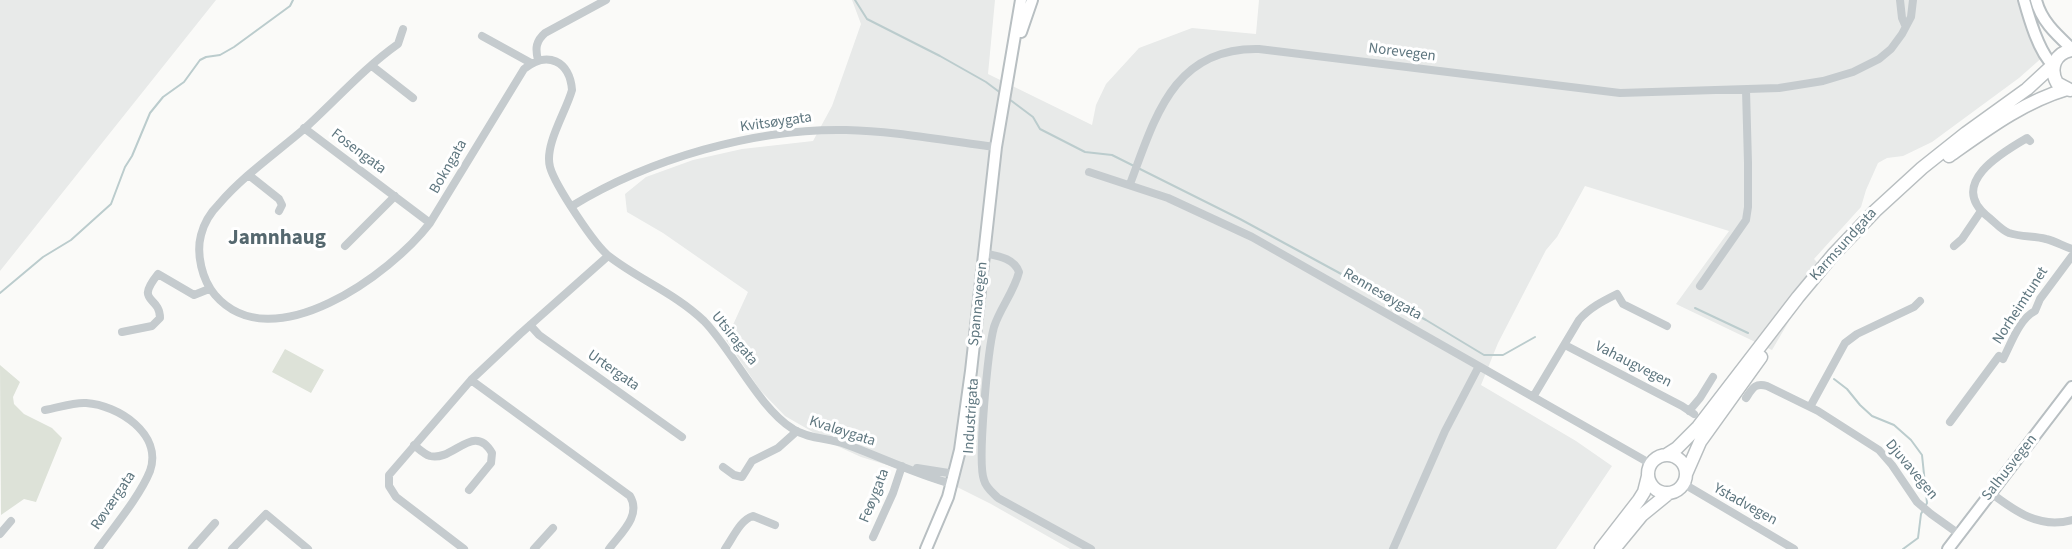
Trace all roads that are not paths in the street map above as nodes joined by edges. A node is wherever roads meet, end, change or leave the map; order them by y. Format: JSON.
{"nodes":[{"id":1,"x":606,"y":0,"type":"edge"},
{"id":2,"x":1021,"y":0,"type":"edge"},
{"id":3,"x":1032,"y":0,"type":"edge"},
{"id":4,"x":1900,"y":0,"type":"edge"},
{"id":5,"x":1913,"y":0,"type":"edge"},
{"id":6,"x":2024,"y":0,"type":"edge"},
{"id":7,"x":2036,"y":0,"type":"edge"},
{"id":8,"x":1905,"y":25,"type":"junction"},
{"id":9,"x":403,"y":29,"type":"dead end"},
{"id":10,"x":482,"y":36,"type":"dead end"},
{"id":11,"x":2072,"y":50,"type":"edge"},
{"id":12,"x":1012,"y":55,"type":"junction"},
{"id":13,"x":534,"y":62,"type":"junction"},
{"id":14,"x":2053,"y":65,"type":"junction"},
{"id":15,"x":372,"y":66,"type":"junction"},
{"id":16,"x":1746,"y":90,"type":"junction"},
{"id":17,"x":2070,"y":90,"type":"edge"},
{"id":18,"x":413,"y":98,"type":"dead end"},
{"id":19,"x":304,"y":128,"type":"junction"},
{"id":20,"x":2030,"y":141,"type":"dead end"},
{"id":21,"x":996,"y":147,"type":"junction"},
{"id":22,"x":1089,"y":172,"type":"dead end"},
{"id":23,"x":250,"y":176,"type":"junction"},
{"id":24,"x":1130,"y":184,"type":"junction"},
{"id":25,"x":394,"y":196,"type":"junction"},
{"id":26,"x":572,"y":206,"type":"junction"},
{"id":27,"x":279,"y":211,"type":"dead end"},
{"id":28,"x":1981,"y":211,"type":"junction"},
{"id":29,"x":430,"y":223,"type":"junction"},
{"id":30,"x":345,"y":246,"type":"dead end"},
{"id":31,"x":1954,"y":246,"type":"dead end"},
{"id":32,"x":2072,"y":249,"type":"edge"},
{"id":33,"x":984,"y":253,"type":"junction"},
{"id":34,"x":608,"y":256,"type":"junction"},
{"id":35,"x":2072,"y":256,"type":"edge"},
{"id":36,"x":1700,"y":286,"type":"dead end"},
{"id":37,"x":209,"y":289,"type":"junction"},
{"id":38,"x":1920,"y":301,"type":"dead end"},
{"id":39,"x":530,"y":325,"type":"junction"},
{"id":40,"x":1667,"y":326,"type":"dead end"},
{"id":41,"x":122,"y":332,"type":"dead end"},
{"id":42,"x":1565,"y":345,"type":"junction"},
{"id":43,"x":1479,"y":366,"type":"junction"},
{"id":44,"x":1713,"y":377,"type":"dead end"},
{"id":45,"x":471,"y":380,"type":"junction"},
{"id":46,"x":2072,"y":387,"type":"edge"},
{"id":47,"x":1533,"y":397,"type":"junction"},
{"id":48,"x":1746,"y":398,"type":"dead end"},
{"id":49,"x":1810,"y":407,"type":"junction"},
{"id":50,"x":45,"y":410,"type":"dead end"},
{"id":51,"x":1950,"y":422,"type":"dead end"},
{"id":52,"x":797,"y":431,"type":"junction"},
{"id":53,"x":682,"y":437,"type":"dead end"},
{"id":54,"x":414,"y":445,"type":"junction"},
{"id":55,"x":1666,"y":455,"type":"junction"},
{"id":56,"x":902,"y":466,"type":"junction"},
{"id":57,"x":723,"y":467,"type":"dead end"},
{"id":58,"x":1650,"y":470,"type":"junction"},
{"id":59,"x":953,"y":479,"type":"junction"},
{"id":60,"x":1685,"y":479,"type":"junction"},
{"id":61,"x":469,"y":490,"type":"dead end"},
{"id":62,"x":1669,"y":493,"type":"junction"},
{"id":63,"x":1991,"y":493,"type":"junction"},
{"id":64,"x":2072,"y":520,"type":"edge"},
{"id":65,"x":11,"y":521,"type":"dead end"},
{"id":66,"x":215,"y":523,"type":"dead end"},
{"id":67,"x":775,"y":525,"type":"dead end"},
{"id":68,"x":553,"y":528,"type":"dead end"},
{"id":69,"x":0,"y":534,"type":"edge"},
{"id":70,"x":1959,"y":534,"type":"junction"},
{"id":71,"x":873,"y":537,"type":"dead end"},
{"id":72,"x":98,"y":549,"type":"edge"},
{"id":73,"x":192,"y":549,"type":"edge"},
{"id":74,"x":232,"y":549,"type":"edge"},
{"id":75,"x":308,"y":549,"type":"edge"},
{"id":76,"x":464,"y":549,"type":"edge"},
{"id":77,"x":534,"y":549,"type":"edge"},
{"id":78,"x":609,"y":549,"type":"edge"},
{"id":79,"x":725,"y":549,"type":"edge"},
{"id":80,"x":926,"y":549,"type":"edge"},
{"id":81,"x":1090,"y":549,"type":"edge"},
{"id":82,"x":1393,"y":549,"type":"edge"},
{"id":83,"x":1601,"y":549,"type":"edge"},
{"id":84,"x":1614,"y":549,"type":"edge"},
{"id":85,"x":1794,"y":549,"type":"edge"},
{"id":86,"x":1948,"y":549,"type":"edge"}],
"edges":[{"from":1,"to":13,"type":"street"},
{"from":2,"to":12,"type":"main road"},
{"from":3,"to":12,"type":"main road"},
{"from":4,"to":8,"type":"street"},
{"from":5,"to":8,"type":"street","name":"Norevegen"},
{"from":6,"to":14,"type":"main road"},
{"from":7,"to":11,"type":"main road"},
{"from":8,"to":16,"type":"street","name":"Norevegen"},
{"from":9,"to":15,"type":"street"},
{"from":10,"to":13,"type":"street"},
{"from":11,"to":14,"type":"highway","name":"Karmsundgata"},
{"from":12,"to":21,"type":"main road","name":"Spannavegen"},
{"from":13,"to":26,"type":"street"},
{"from":13,"to":29,"type":"street","name":"Bokngata"},
{"from":14,"to":17,"type":"highway"},
{"from":14,"to":55,"type":"highway","name":"Karmsundgata"},
{"from":15,"to":18,"type":"street"},
{"from":15,"to":19,"type":"street"},
{"from":16,"to":24,"type":"street","name":"Norevegen"},
{"from":16,"to":36,"type":"street"},
{"from":17,"to":60,"type":"highway","name":"Karmsundgata"},
{"from":19,"to":23,"type":"street"},
{"from":19,"to":25,"type":"street","name":"Fosengata"},
{"from":20,"to":28,"type":"street"},
{"from":21,"to":26,"type":"street","name":"Kvitsøygata"},
{"from":21,"to":33,"type":"main road","name":"Spannavegen"},
{"from":22,"to":24,"type":"street","name":"Rennesøygata"},
{"from":23,"to":27,"type":"street"},
{"from":23,"to":37,"type":"street"},
{"from":24,"to":43,"type":"street","name":"Rennesøygata"},
{"from":25,"to":29,"type":"street","name":"Fosengata"},
{"from":25,"to":30,"type":"street"},
{"from":26,"to":34,"type":"street","name":"Utsiragata"},
{"from":28,"to":31,"type":"street"},
{"from":28,"to":32,"type":"street"},
{"from":29,"to":37,"type":"street","name":"Bokngata"},
{"from":33,"to":59,"type":"main road","name":"Spannavegen"},
{"from":33,"to":81,"type":"street","name":"Industrigata"},
{"from":34,"to":39,"type":"street"},
{"from":34,"to":52,"type":"street","name":"Utsiragata"},
{"from":35,"to":51,"type":"street","name":"Norheimtunet"},
{"from":37,"to":41,"type":"street"},
{"from":38,"to":49,"type":"street"},
{"from":39,"to":45,"type":"street"},
{"from":39,"to":53,"type":"street","name":"Urtergata"},
{"from":40,"to":42,"type":"street"},
{"from":42,"to":44,"type":"street","name":"Vahaugvegen"},
{"from":42,"to":47,"type":"street"},
{"from":43,"to":47,"type":"street","name":"Rennesøygata"},
{"from":43,"to":82,"type":"street"},
{"from":45,"to":54,"type":"street"},
{"from":45,"to":78,"type":"street"},
{"from":46,"to":63,"type":"main road","name":"Salhusvegen"},
{"from":47,"to":58,"type":"street","name":"Rennesøygata"},
{"from":48,"to":49,"type":"street","name":"Djuvavegen"},
{"from":49,"to":70,"type":"street","name":"Djuvavegen"},
{"from":50,"to":72,"type":"street","name":"Røværgata"},
{"from":52,"to":56,"type":"street","name":"Kvaløygata"},
{"from":52,"to":57,"type":"street","name":"Kvaløygata"},
{"from":54,"to":61,"type":"street"},
{"from":54,"to":76,"type":"street"},
{"from":55,"to":58,"type":"highway"},
{"from":55,"to":60,"type":"highway"},
{"from":56,"to":59,"type":"street","name":"Kvaløygata"},
{"from":56,"to":71,"type":"street","name":"Feøygata"},
{"from":58,"to":62,"type":"highway"},
{"from":58,"to":83,"type":"highway"},
{"from":59,"to":80,"type":"main road","name":"Spannavegen"},
{"from":60,"to":62,"type":"highway"},
{"from":60,"to":85,"type":"street","name":"Ystadvegen"},
{"from":62,"to":84,"type":"highway"},
{"from":63,"to":64,"type":"street"},
{"from":63,"to":70,"type":"main road","name":"Salhusvegen"},
{"from":65,"to":69,"type":"street"},
{"from":66,"to":73,"type":"street"},
{"from":67,"to":79,"type":"street"},
{"from":68,"to":77,"type":"street"},
{"from":70,"to":86,"type":"main road","name":"Salhusvegen"},
{"from":74,"to":75,"type":"street"}]}
